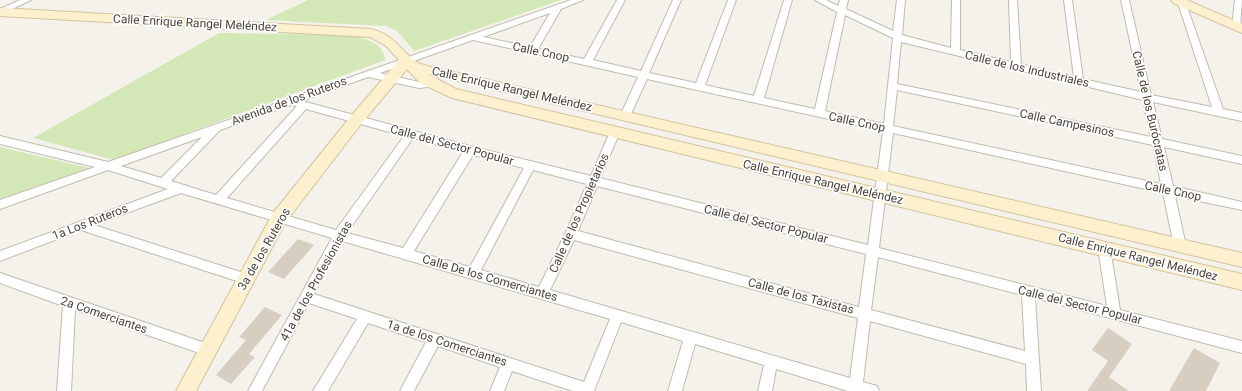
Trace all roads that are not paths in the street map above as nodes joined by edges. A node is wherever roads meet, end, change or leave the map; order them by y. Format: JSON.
{"nodes":[{"id":1,"x":27,"y":0,"type":"edge"},
{"id":2,"x":579,"y":0,"type":"edge"},
{"id":3,"x":621,"y":0,"type":"edge"},
{"id":4,"x":677,"y":0,"type":"edge"},
{"id":5,"x":732,"y":0,"type":"edge"},
{"id":6,"x":788,"y":0,"type":"edge"},
{"id":7,"x":819,"y":0,"type":"edge"},
{"id":8,"x":844,"y":0,"type":"edge"},
{"id":9,"x":901,"y":0,"type":"edge"},
{"id":10,"x":956,"y":0,"type":"edge"},
{"id":11,"x":1013,"y":0,"type":"edge"},
{"id":12,"x":1068,"y":0,"type":"edge"},
{"id":13,"x":1125,"y":0,"type":"edge"},
{"id":14,"x":1239,"y":0,"type":"edge"},
{"id":15,"x":1179,"y":1,"type":"edge"},
{"id":16,"x":558,"y":7,"type":"junction"},
{"id":17,"x":5,"y":8,"type":"edge"},
{"id":18,"x":842,"y":11,"type":"junction"},
{"id":19,"x":1239,"y":28,"type":"edge"},
{"id":20,"x":472,"y":37,"type":"junction"},
{"id":21,"x":898,"y":38,"type":"junction"},
{"id":22,"x":533,"y":50,"type":"junction"},
{"id":23,"x":955,"y":52,"type":"junction"},
{"id":24,"x":586,"y":62,"type":"junction"},
{"id":25,"x":408,"y":63,"type":"junction"},
{"id":26,"x":1016,"y":66,"type":"junction"},
{"id":27,"x":368,"y":74,"type":"junction"},
{"id":28,"x":642,"y":74,"type":"junction"},
{"id":29,"x":454,"y":77,"type":"junction"},
{"id":30,"x":390,"y":79,"type":"junction"},
{"id":31,"x":1079,"y":81,"type":"junction"},
{"id":32,"x":893,"y":86,"type":"junction"},
{"id":33,"x":438,"y":87,"type":"junction"},
{"id":34,"x":699,"y":87,"type":"junction"},
{"id":35,"x":1146,"y":97,"type":"junction"},
{"id":36,"x":758,"y":100,"type":"junction"},
{"id":37,"x":290,"y":101,"type":"junction"},
{"id":38,"x":304,"y":105,"type":"junction"},
{"id":39,"x":1219,"y":113,"type":"junction"},
{"id":40,"x":819,"y":114,"type":"junction"},
{"id":41,"x":625,"y":116,"type":"junction"},
{"id":42,"x":1242,"y":117,"type":"edge"},
{"id":43,"x":356,"y":120,"type":"junction"},
{"id":44,"x":218,"y":127,"type":"junction"},
{"id":45,"x":888,"y":129,"type":"junction"},
{"id":46,"x":615,"y":132,"type":"junction"},
{"id":47,"x":410,"y":135,"type":"junction"},
{"id":48,"x":0,"y":140,"type":"edge"},
{"id":49,"x":1159,"y":142,"type":"junction"},
{"id":50,"x":470,"y":150,"type":"junction"},
{"id":51,"x":1242,"y":160,"type":"edge"},
{"id":52,"x":108,"y":166,"type":"junction"},
{"id":53,"x":530,"y":166,"type":"junction"},
{"id":54,"x":882,"y":177,"type":"junction"},
{"id":55,"x":593,"y":181,"type":"junction"},
{"id":56,"x":163,"y":183,"type":"junction"},
{"id":57,"x":180,"y":188,"type":"junction"},
{"id":58,"x":1168,"y":190,"type":"junction"},
{"id":59,"x":880,"y":195,"type":"junction"},
{"id":60,"x":219,"y":199,"type":"junction"},
{"id":61,"x":0,"y":205,"type":"edge"},
{"id":62,"x":1242,"y":206,"type":"edge"},
{"id":63,"x":279,"y":218,"type":"junction"},
{"id":64,"x":82,"y":226,"type":"junction"},
{"id":65,"x":571,"y":234,"type":"junction"},
{"id":66,"x":339,"y":235,"type":"junction"},
{"id":67,"x":1180,"y":246,"type":"junction"},
{"id":68,"x":1104,"y":248,"type":"junction"},
{"id":69,"x":873,"y":251,"type":"junction"},
{"id":70,"x":406,"y":254,"type":"junction"},
{"id":71,"x":0,"y":256,"type":"edge"},
{"id":72,"x":1242,"y":260,"type":"edge"},
{"id":73,"x":473,"y":273,"type":"junction"},
{"id":74,"x":0,"y":278,"type":"edge"},
{"id":75,"x":246,"y":280,"type":"junction"},
{"id":76,"x":1242,"y":282,"type":"edge"},
{"id":77,"x":1028,"y":292,"type":"junction"},
{"id":78,"x":542,"y":293,"type":"junction"},
{"id":79,"x":306,"y":297,"type":"junction"},
{"id":80,"x":69,"y":304,"type":"junction"},
{"id":81,"x":865,"y":314,"type":"junction"},
{"id":82,"x":1114,"y":314,"type":"junction"},
{"id":83,"x":617,"y":316,"type":"junction"},
{"id":84,"x":365,"y":317,"type":"junction"},
{"id":85,"x":435,"y":338,"type":"junction"},
{"id":86,"x":690,"y":338,"type":"junction"},
{"id":87,"x":1242,"y":347,"type":"edge"},
{"id":88,"x":208,"y":350,"type":"junction"},
{"id":89,"x":1031,"y":359,"type":"junction"},
{"id":90,"x":770,"y":361,"type":"junction"},
{"id":91,"x":508,"y":363,"type":"junction"},
{"id":92,"x":855,"y":388,"type":"edge"},
{"id":93,"x":587,"y":390,"type":"edge"},
{"id":94,"x":64,"y":391,"type":"edge"},
{"id":95,"x":186,"y":391,"type":"edge"},
{"id":96,"x":255,"y":391,"type":"edge"},
{"id":97,"x":320,"y":391,"type":"edge"},
{"id":98,"x":407,"y":391,"type":"edge"},
{"id":99,"x":497,"y":391,"type":"edge"},
{"id":100,"x":676,"y":391,"type":"edge"},
{"id":101,"x":765,"y":391,"type":"edge"},
{"id":102,"x":872,"y":391,"type":"edge"},
{"id":103,"x":1034,"y":391,"type":"edge"}],
"edges":[{"from":1,"to":17,"type":"street"},
{"from":2,"to":16,"type":"street","name":"Avenida de los Ruteros"},
{"from":3,"to":24,"type":"street"},
{"from":4,"to":28,"type":"street"},
{"from":5,"to":34,"type":"street"},
{"from":6,"to":36,"type":"street"},
{"from":7,"to":18,"type":"street","name":"Calle de los Industriales"},
{"from":8,"to":18,"type":"street"},
{"from":9,"to":21,"type":"street"},
{"from":10,"to":23,"type":"street"},
{"from":11,"to":26,"type":"street"},
{"from":12,"to":31,"type":"street"},
{"from":13,"to":35,"type":"street","name":"Calle de los Burócratas"},
{"from":14,"to":19,"type":"street"},
{"from":15,"to":19,"type":"street"},
{"from":15,"to":39,"type":"street"},
{"from":16,"to":20,"type":"street","name":"Avenida de los Ruteros"},
{"from":16,"to":22,"type":"street"},
{"from":17,"to":25,"type":"street","name":"Calle Enrique Rangel Meléndez"},
{"from":18,"to":21,"type":"street","name":"Calle de los Industriales"},
{"from":18,"to":40,"type":"street"},
{"from":20,"to":22,"type":"street","name":"Calle Cnop"},
{"from":20,"to":25,"type":"street","name":"Avenida de los Ruteros"},
{"from":21,"to":23,"type":"street","name":"Calle de los Industriales"},
{"from":21,"to":32,"type":"street"},
{"from":22,"to":24,"type":"street","name":"Calle Cnop"},
{"from":23,"to":26,"type":"street","name":"Calle de los Industriales"},
{"from":24,"to":28,"type":"street","name":"Calle Cnop"},
{"from":25,"to":27,"type":"street","name":"Avenida de los Ruteros"},
{"from":25,"to":29,"type":"street","name":"Calle Enrique Rangel Meléndez"},
{"from":25,"to":30,"type":"street","name":"3a de los Ruteros"},
{"from":25,"to":33,"type":"street","name":"Calle Enrique Rangel Meléndez"},
{"from":26,"to":31,"type":"street","name":"Calle de los Industriales"},
{"from":27,"to":30,"type":"street"},
{"from":27,"to":37,"type":"street","name":"Avenida de los Ruteros"},
{"from":28,"to":34,"type":"street","name":"Calle Cnop"},
{"from":28,"to":41,"type":"street"},
{"from":29,"to":33,"type":"street"},
{"from":29,"to":41,"type":"street","name":"Calle Enrique Rangel Meléndez"},
{"from":30,"to":33,"type":"street"},
{"from":30,"to":43,"type":"street","name":"3a de los Ruteros"},
{"from":31,"to":35,"type":"street","name":"Calle de los Industriales"},
{"from":32,"to":45,"type":"street"},
{"from":32,"to":49,"type":"street","name":"Calle Campesinos"},
{"from":33,"to":46,"type":"street","name":"Calle Enrique Rangel Meléndez"},
{"from":34,"to":36,"type":"street","name":"Calle Cnop"},
{"from":35,"to":39,"type":"street","name":"Calle de los Industriales"},
{"from":35,"to":49,"type":"street","name":"Calle de los Burócratas"},
{"from":36,"to":40,"type":"street","name":"Calle Cnop"},
{"from":37,"to":38,"type":"street","name":"Calle del Sector Popular"},
{"from":37,"to":44,"type":"street","name":"Avenida de los Ruteros"},
{"from":38,"to":43,"type":"street","name":"Calle del Sector Popular"},
{"from":38,"to":60,"type":"street"},
{"from":39,"to":42,"type":"street","name":"Calle de los Industriales"},
{"from":40,"to":45,"type":"street","name":"Calle Cnop"},
{"from":41,"to":54,"type":"street","name":"Calle Enrique Rangel Meléndez"},
{"from":43,"to":47,"type":"street","name":"Calle del Sector Popular"},
{"from":43,"to":63,"type":"street","name":"3a de los Ruteros"},
{"from":44,"to":52,"type":"street","name":"Avenida de los Ruteros"},
{"from":44,"to":56,"type":"street"},
{"from":45,"to":54,"type":"street"},
{"from":45,"to":58,"type":"street","name":"Calle Cnop"},
{"from":46,"to":55,"type":"street","name":"Calle de los Propietarios"},
{"from":46,"to":59,"type":"street","name":"Calle Enrique Rangel Meléndez"},
{"from":47,"to":50,"type":"street","name":"Calle del Sector Popular"},
{"from":47,"to":66,"type":"street","name":"41a de los Profesionistas"},
{"from":48,"to":52,"type":"street","name":"Calle De los Comerciantes"},
{"from":49,"to":51,"type":"street","name":"Calle Campesinos"},
{"from":49,"to":58,"type":"street","name":"Calle de los Burócratas"},
{"from":50,"to":53,"type":"street","name":"Calle del Sector Popular"},
{"from":50,"to":70,"type":"street"},
{"from":52,"to":56,"type":"street","name":"Calle De los Comerciantes"},
{"from":52,"to":61,"type":"street","name":"Avenida de los Ruteros"},
{"from":53,"to":55,"type":"street","name":"Calle del Sector Popular"},
{"from":53,"to":73,"type":"street"},
{"from":54,"to":59,"type":"street"},
{"from":54,"to":67,"type":"street","name":"Calle Enrique Rangel Meléndez"},
{"from":55,"to":65,"type":"street","name":"Calle de los Propietarios"},
{"from":55,"to":69,"type":"street","name":"Calle del Sector Popular"},
{"from":56,"to":57,"type":"street","name":"Calle De los Comerciantes"},
{"from":57,"to":60,"type":"street","name":"Calle De los Comerciantes"},
{"from":57,"to":64,"type":"street","name":"1a Los Ruteros"},
{"from":58,"to":62,"type":"street","name":"Calle Cnop"},
{"from":58,"to":67,"type":"street","name":"Calle de los Burócratas"},
{"from":59,"to":68,"type":"street","name":"Calle Enrique Rangel Meléndez"},
{"from":59,"to":69,"type":"street"},
{"from":60,"to":63,"type":"street","name":"Calle De los Comerciantes"},
{"from":63,"to":66,"type":"street","name":"Calle De los Comerciantes"},
{"from":63,"to":75,"type":"street","name":"3a de los Ruteros"},
{"from":64,"to":71,"type":"street","name":"1a Los Ruteros"},
{"from":64,"to":75,"type":"street"},
{"from":65,"to":78,"type":"street","name":"Calle de los Propietarios"},
{"from":65,"to":81,"type":"street","name":"Calle de los Taxistas"},
{"from":66,"to":70,"type":"street","name":"Calle De los Comerciantes"},
{"from":66,"to":79,"type":"street","name":"41a de los Profesionistas"},
{"from":67,"to":72,"type":"street","name":"Calle Enrique Rangel Meléndez"},
{"from":68,"to":76,"type":"street","name":"Calle Enrique Rangel Meléndez"},
{"from":68,"to":82,"type":"street"},
{"from":69,"to":77,"type":"street","name":"Calle del Sector Popular"},
{"from":69,"to":81,"type":"street"},
{"from":70,"to":73,"type":"street","name":"Calle De los Comerciantes"},
{"from":73,"to":78,"type":"street","name":"Calle De los Comerciantes"},
{"from":74,"to":80,"type":"street","name":"2a Comerciantes"},
{"from":75,"to":88,"type":"street","name":"3a de los Ruteros"},
{"from":77,"to":82,"type":"street","name":"Calle del Sector Popular"},
{"from":77,"to":89,"type":"street"},
{"from":78,"to":83,"type":"street","name":"Calle De los Comerciantes"},
{"from":79,"to":84,"type":"street","name":"1a de los Comerciantes"},
{"from":79,"to":96,"type":"street","name":"41a de los Profesionistas"},
{"from":80,"to":88,"type":"street","name":"2a Comerciantes"},
{"from":80,"to":94,"type":"street"},
{"from":81,"to":89,"type":"street","name":"Calle de los Taxistas"},
{"from":81,"to":92,"type":"street"},
{"from":82,"to":87,"type":"street","name":"Calle del Sector Popular"},
{"from":83,"to":86,"type":"street","name":"Calle De los Comerciantes"},
{"from":83,"to":93,"type":"street"},
{"from":84,"to":85,"type":"street","name":"1a de los Comerciantes"},
{"from":84,"to":97,"type":"street"},
{"from":85,"to":91,"type":"street","name":"1a de los Comerciantes"},
{"from":85,"to":98,"type":"street"},
{"from":86,"to":90,"type":"street","name":"Calle De los Comerciantes"},
{"from":86,"to":100,"type":"street"},
{"from":88,"to":95,"type":"street","name":"3a de los Ruteros"},
{"from":89,"to":103,"type":"street"},
{"from":90,"to":92,"type":"street","name":"Calle De los Comerciantes"},
{"from":90,"to":101,"type":"street"},
{"from":91,"to":93,"type":"street","name":"1a de los Comerciantes"},
{"from":91,"to":99,"type":"street"},
{"from":92,"to":102,"type":"street","name":"Calle De los Comerciantes"}]}
